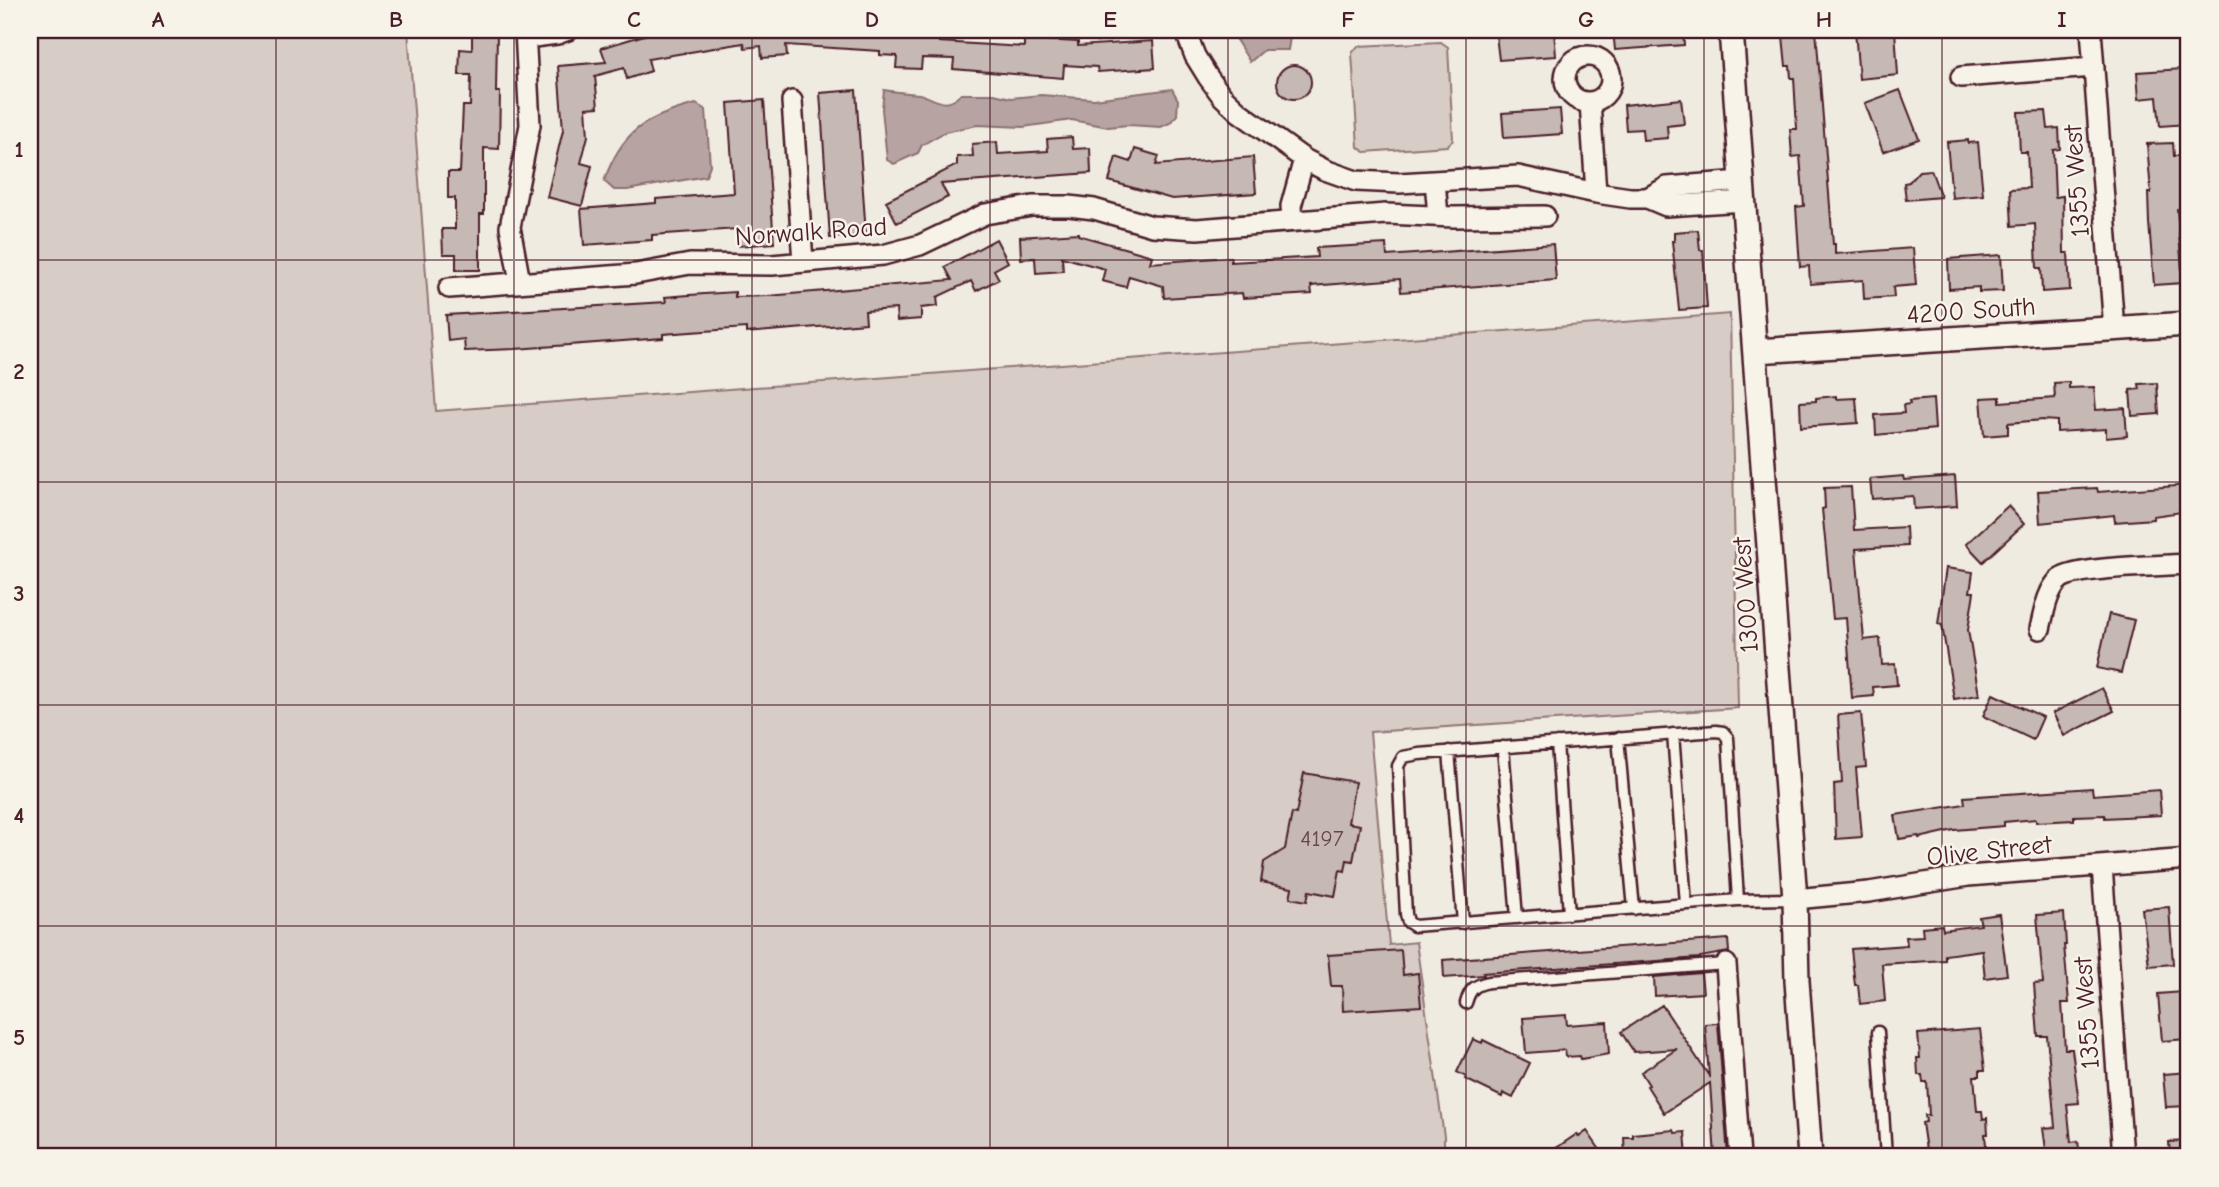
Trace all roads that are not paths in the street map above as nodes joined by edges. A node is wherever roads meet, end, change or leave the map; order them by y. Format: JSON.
{"nodes":[{"id":1,"x":568,"y":30,"type":"edge"},
{"id":2,"x":1185,"y":30,"type":"edge"},
{"id":3,"x":1731,"y":30,"type":"edge"},
{"id":4,"x":2091,"y":30,"type":"edge"},
{"id":5,"x":525,"y":34,"type":"edge"},
{"id":6,"x":2094,"y":66,"type":"junction"},
{"id":7,"x":1961,"y":77,"type":"dead end"},
{"id":8,"x":792,"y":101,"type":"dead end"},
{"id":9,"x":1590,"y":102,"type":"dead end"},
{"id":10,"x":1304,"y":159,"type":"junction"},
{"id":11,"x":1435,"y":181,"type":"junction"},
{"id":12,"x":1743,"y":191,"type":"junction"},
{"id":13,"x":1596,"y":193,"type":"junction"},
{"id":14,"x":1438,"y":216,"type":"junction"},
{"id":15,"x":1545,"y":216,"type":"dead end"},
{"id":16,"x":1292,"y":221,"type":"junction"},
{"id":17,"x":803,"y":262,"type":"junction"},
{"id":18,"x":520,"y":282,"type":"junction"},
{"id":19,"x":449,"y":288,"type":"dead end"},
{"id":20,"x":2189,"y":324,"type":"edge"},
{"id":21,"x":2114,"y":329,"type":"junction"},
{"id":22,"x":1756,"y":351,"type":"junction"},
{"id":23,"x":2189,"y":564,"type":"edge"},
{"id":24,"x":2040,"y":629,"type":"dead end"},
{"id":25,"x":1673,"y":734,"type":"junction"},
{"id":26,"x":1618,"y":738,"type":"junction"},
{"id":27,"x":1557,"y":743,"type":"junction"},
{"id":28,"x":1503,"y":747,"type":"junction"},
{"id":29,"x":1449,"y":751,"type":"junction"},
{"id":30,"x":2189,"y":859,"type":"edge"},
{"id":31,"x":2102,"y":866,"type":"junction"},
{"id":32,"x":1795,"y":899,"type":"junction"},
{"id":33,"x":1738,"y":900,"type":"junction"},
{"id":34,"x":1686,"y":904,"type":"junction"},
{"id":35,"x":1634,"y":909,"type":"junction"},
{"id":36,"x":1569,"y":914,"type":"junction"},
{"id":37,"x":1517,"y":918,"type":"junction"},
{"id":38,"x":1463,"y":923,"type":"junction"},
{"id":39,"x":1727,"y":964,"type":"joint"},
{"id":40,"x":1466,"y":1003,"type":"dead end"},
{"id":41,"x":1878,"y":1032,"type":"dead end"},
{"id":42,"x":1740,"y":1157,"type":"edge"},
{"id":43,"x":1810,"y":1157,"type":"edge"},
{"id":44,"x":1886,"y":1157,"type":"edge"},
{"id":45,"x":2123,"y":1157,"type":"edge"}],
"edges":[{"from":1,"to":5,"type":"street"},
{"from":2,"to":10,"type":"street"},
{"from":3,"to":12,"type":"street","name":"1300 West"},
{"from":4,"to":6,"type":"street","name":"1355 West"},
{"from":5,"to":18,"type":"street"},
{"from":6,"to":7,"type":"street"},
{"from":6,"to":21,"type":"street","name":"1355 West"},
{"from":8,"to":17,"type":"street"},
{"from":9,"to":13,"type":"street"},
{"from":10,"to":11,"type":"street"},
{"from":10,"to":16,"type":"street"},
{"from":11,"to":13,"type":"street"},
{"from":11,"to":14,"type":"street"},
{"from":12,"to":13,"type":"street"},
{"from":12,"to":22,"type":"street","name":"1300 West"},
{"from":14,"to":15,"type":"street","name":"Norwalk Road"},
{"from":14,"to":16,"type":"street","name":"Norwalk Road"},
{"from":16,"to":17,"type":"street","name":"Norwalk Road"},
{"from":17,"to":18,"type":"street","name":"Norwalk Road"},
{"from":18,"to":19,"type":"street","name":"Norwalk Road"},
{"from":20,"to":21,"type":"street","name":"4200 South"},
{"from":21,"to":22,"type":"street","name":"4200 South"},
{"from":22,"to":32,"type":"street","name":"1300 West"},
{"from":23,"to":24,"type":"street"},
{"from":25,"to":26,"type":"lane"},
{"from":25,"to":33,"type":"lane"},
{"from":25,"to":34,"type":"lane"},
{"from":26,"to":27,"type":"lane"},
{"from":26,"to":35,"type":"lane"},
{"from":27,"to":28,"type":"lane"},
{"from":27,"to":36,"type":"lane"},
{"from":28,"to":29,"type":"lane"},
{"from":28,"to":37,"type":"lane"},
{"from":29,"to":38,"type":"lane"},
{"from":29,"to":38,"type":"lane"},
{"from":30,"to":31,"type":"street","name":"Olive Street"},
{"from":31,"to":32,"type":"street","name":"Olive Street"},
{"from":31,"to":45,"type":"street","name":"1355 West"},
{"from":32,"to":33,"type":"lane"},
{"from":32,"to":43,"type":"street","name":"1300 West"},
{"from":33,"to":34,"type":"lane"},
{"from":34,"to":35,"type":"lane"},
{"from":35,"to":36,"type":"lane"},
{"from":36,"to":37,"type":"lane"},
{"from":37,"to":38,"type":"lane"},
{"from":39,"to":40,"type":"lane"},
{"from":39,"to":42,"type":"street"},
{"from":41,"to":44,"type":"lane"}]}
